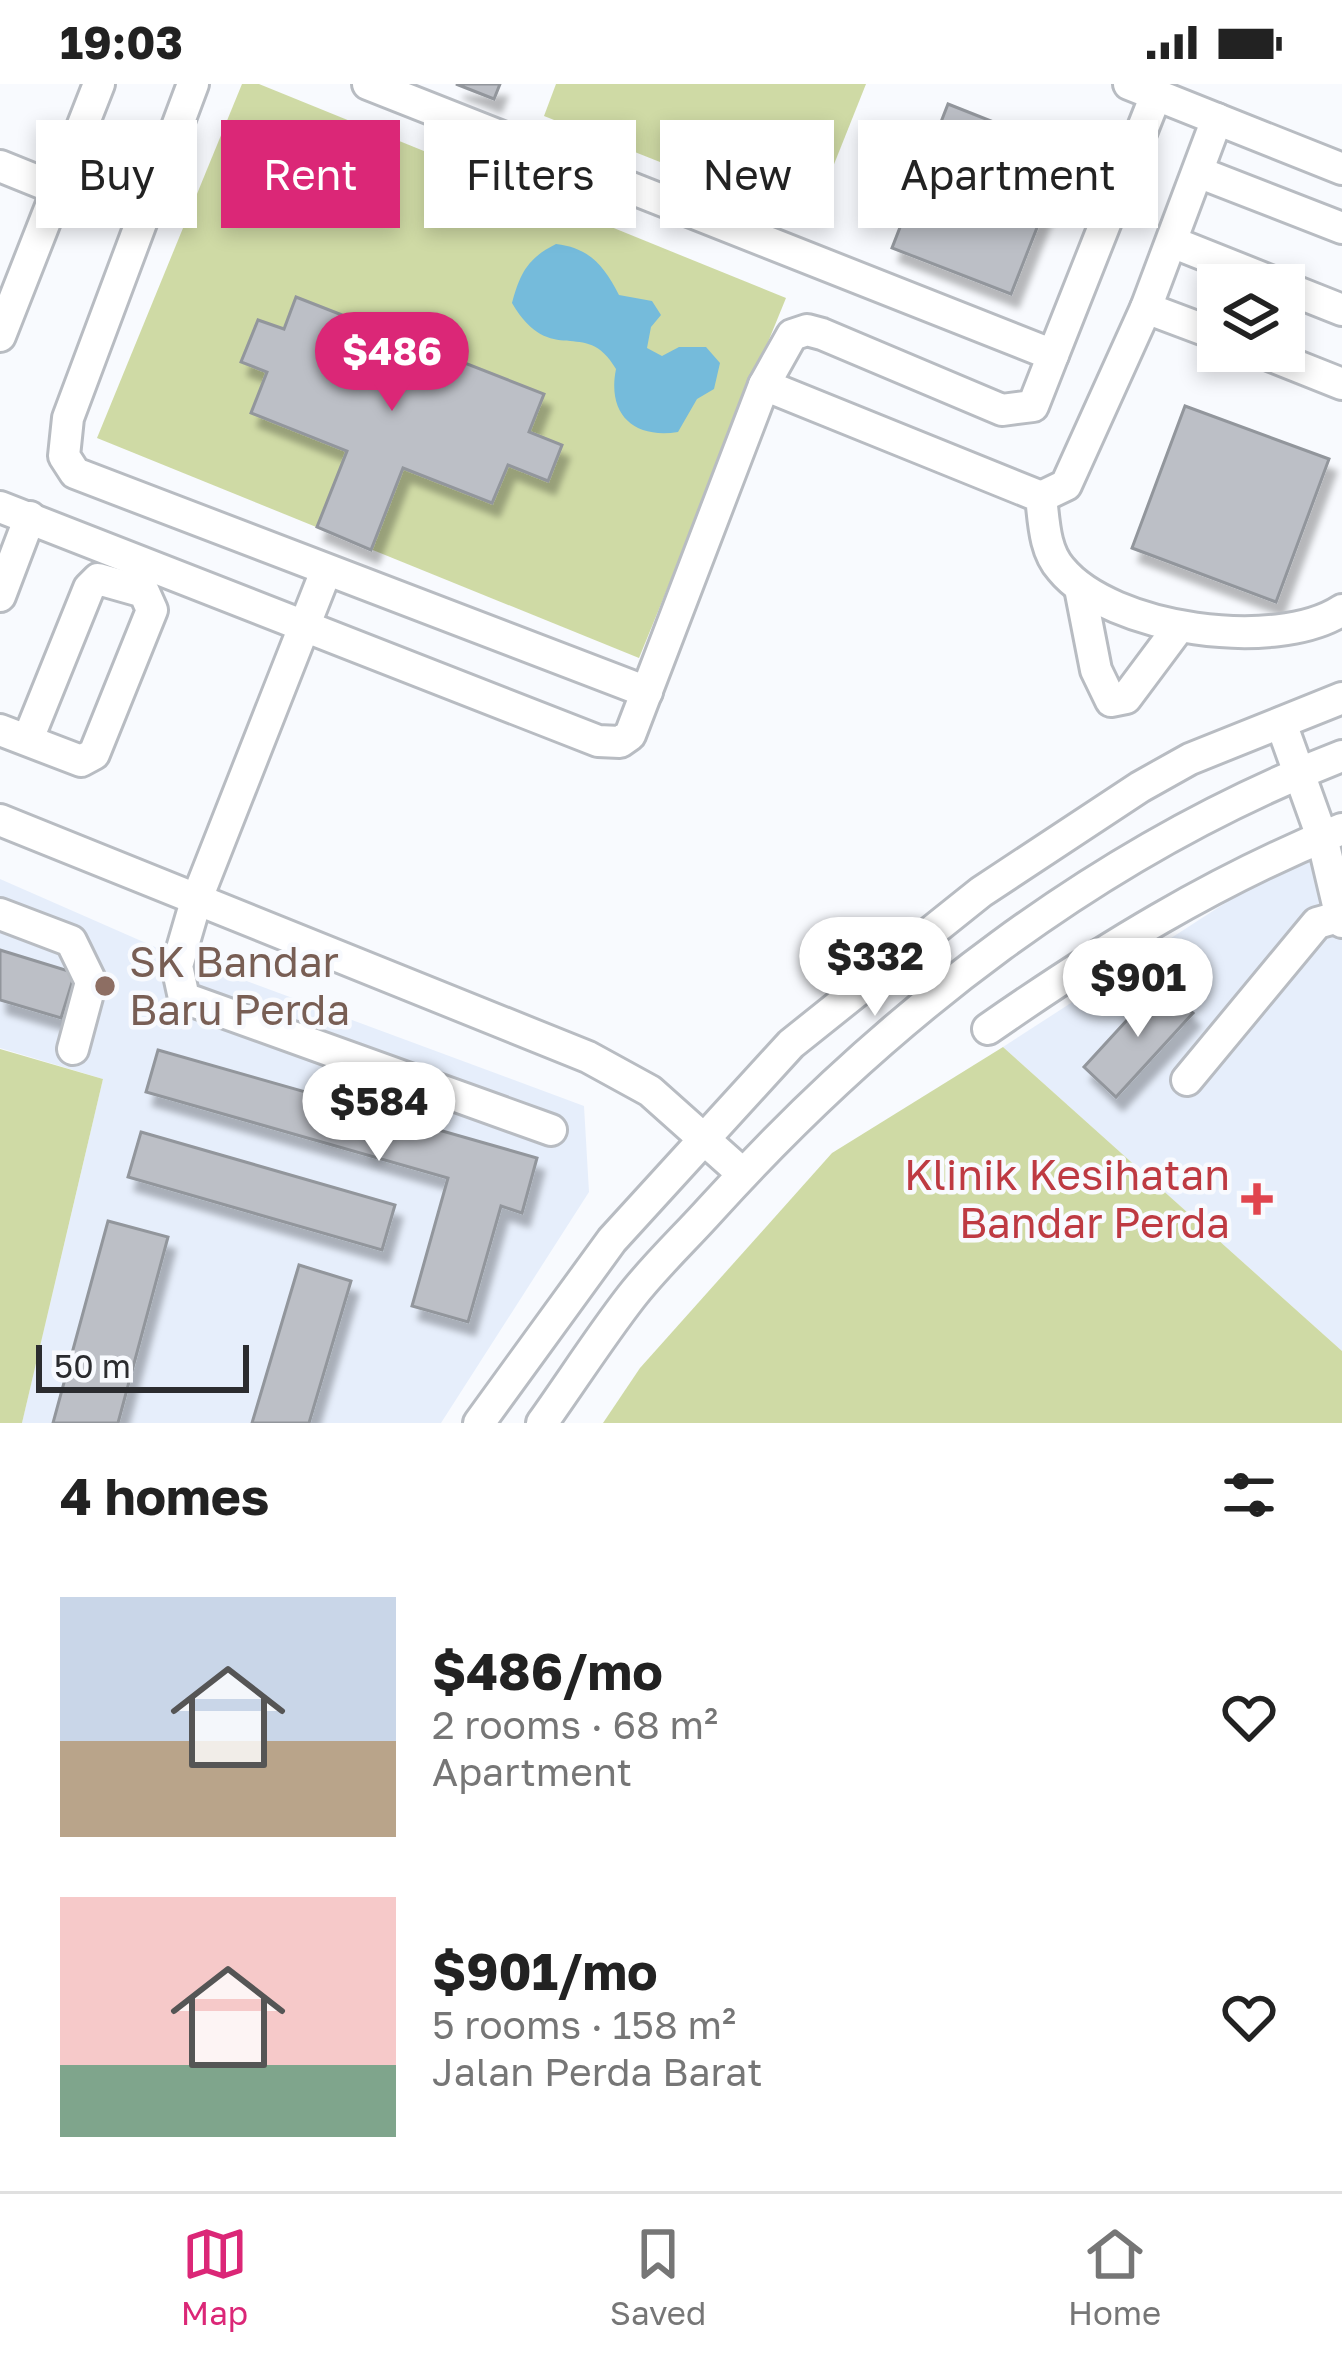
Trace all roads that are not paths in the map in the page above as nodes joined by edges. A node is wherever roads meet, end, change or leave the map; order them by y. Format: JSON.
{"nodes":[{"id":1,"x":99,"y":84,"type":"edge"},
{"id":2,"x":193,"y":84,"type":"edge"},
{"id":3,"x":368,"y":84,"type":"edge"},
{"id":4,"x":1143,"y":89,"type":"edge"},
{"id":5,"x":1217,"y":119,"type":"junction"},
{"id":6,"x":85,"y":120,"type":"edge"},
{"id":7,"x":0,"y":166,"type":"edge"},
{"id":8,"x":1342,"y":169,"type":"edge"},
{"id":9,"x":1198,"y":172,"type":"junction"},
{"id":10,"x":36,"y":181,"type":"edge"},
{"id":11,"x":36,"y":228,"type":"edge"},
{"id":12,"x":1342,"y":228,"type":"edge"},
{"id":13,"x":1172,"y":242,"type":"junction"},
{"id":14,"x":1227,"y":264,"type":"edge"},
{"id":15,"x":9,"y":278,"type":"edge"},
{"id":16,"x":1305,"y":295,"type":"edge"},
{"id":17,"x":1146,"y":308,"type":"junction"},
{"id":18,"x":1342,"y":310,"type":"edge"},
{"id":19,"x":1197,"y":327,"type":"edge"},
{"id":20,"x":0,"y":336,"type":"edge"},
{"id":21,"x":1053,"y":355,"type":"junction"},
{"id":22,"x":1305,"y":369,"type":"edge"},
{"id":23,"x":1342,"y":384,"type":"edge"},
{"id":24,"x":764,"y":385,"type":"junction"},
{"id":25,"x":1042,"y":497,"type":"junction"},
{"id":26,"x":0,"y":507,"type":"edge"},
{"id":27,"x":30,"y":517,"type":"junction"},
{"id":28,"x":326,"y":571,"type":"junction"},
{"id":29,"x":1080,"y":588,"type":"junction"},
{"id":30,"x":0,"y":596,"type":"edge"},
{"id":31,"x":1342,"y":610,"type":"edge"},
{"id":32,"x":1179,"y":627,"type":"junction"},
{"id":33,"x":304,"y":628,"type":"junction"},
{"id":34,"x":647,"y":692,"type":"junction"},
{"id":35,"x":1342,"y":698,"type":"edge"},
{"id":36,"x":1281,"y":723,"type":"junction"},
{"id":37,"x":14,"y":735,"type":"edge"},
{"id":38,"x":1342,"y":756,"type":"edge"},
{"id":39,"x":1300,"y":772,"type":"junction"},
{"id":40,"x":0,"y":820,"type":"edge"},
{"id":41,"x":1332,"y":833,"type":"edge"},
{"id":42,"x":196,"y":902,"type":"junction"},
{"id":43,"x":0,"y":914,"type":"edge"},
{"id":44,"x":1342,"y":918,"type":"edge"},
{"id":45,"x":988,"y":1029,"type":"dead end"},
{"id":46,"x":73,"y":1049,"type":"dead end"},
{"id":47,"x":1187,"y":1080,"type":"dead end"},
{"id":48,"x":551,"y":1130,"type":"dead end"},
{"id":49,"x":704,"y":1136,"type":"junction"},
{"id":50,"x":742,"y":1174,"type":"junction"},
{"id":51,"x":479,"y":1423,"type":"edge"},
{"id":52,"x":542,"y":1423,"type":"edge"}],
"edges":[{"from":1,"to":6,"type":"street"},
{"from":2,"to":28,"type":"street"},
{"from":3,"to":21,"type":"street"},
{"from":4,"to":5,"type":"street"},
{"from":4,"to":21,"type":"street"},
{"from":5,"to":8,"type":"street"},
{"from":5,"to":9,"type":"street"},
{"from":7,"to":10,"type":"street"},
{"from":9,"to":12,"type":"street"},
{"from":9,"to":13,"type":"street"},
{"from":11,"to":15,"type":"street"},
{"from":13,"to":14,"type":"street"},
{"from":13,"to":17,"type":"street"},
{"from":15,"to":20,"type":"street"},
{"from":16,"to":18,"type":"street"},
{"from":17,"to":19,"type":"street"},
{"from":17,"to":25,"type":"street"},
{"from":21,"to":24,"type":"street"},
{"from":22,"to":23,"type":"street"},
{"from":24,"to":25,"type":"street"},
{"from":24,"to":34,"type":"street"},
{"from":25,"to":29,"type":"street"},
{"from":26,"to":27,"type":"street"},
{"from":27,"to":30,"type":"street"},
{"from":27,"to":33,"type":"street"},
{"from":28,"to":33,"type":"street"},
{"from":28,"to":34,"type":"street"},
{"from":29,"to":32,"type":"street"},
{"from":29,"to":32,"type":"street"},
{"from":31,"to":32,"type":"street"},
{"from":33,"to":34,"type":"street"},
{"from":33,"to":42,"type":"street"},
{"from":35,"to":36,"type":"street"},
{"from":36,"to":39,"type":"street"},
{"from":36,"to":49,"type":"street"},
{"from":37,"to":37,"type":"street"},
{"from":38,"to":39,"type":"street"},
{"from":39,"to":41,"type":"street"},
{"from":39,"to":50,"type":"street"},
{"from":40,"to":42,"type":"street"},
{"from":41,"to":44,"type":"street"},
{"from":41,"to":45,"type":"street"},
{"from":42,"to":48,"type":"street"},
{"from":42,"to":49,"type":"street"},
{"from":43,"to":46,"type":"street"},
{"from":44,"to":47,"type":"street"},
{"from":49,"to":50,"type":"street"},
{"from":49,"to":51,"type":"street"},
{"from":50,"to":52,"type":"street"}]}
